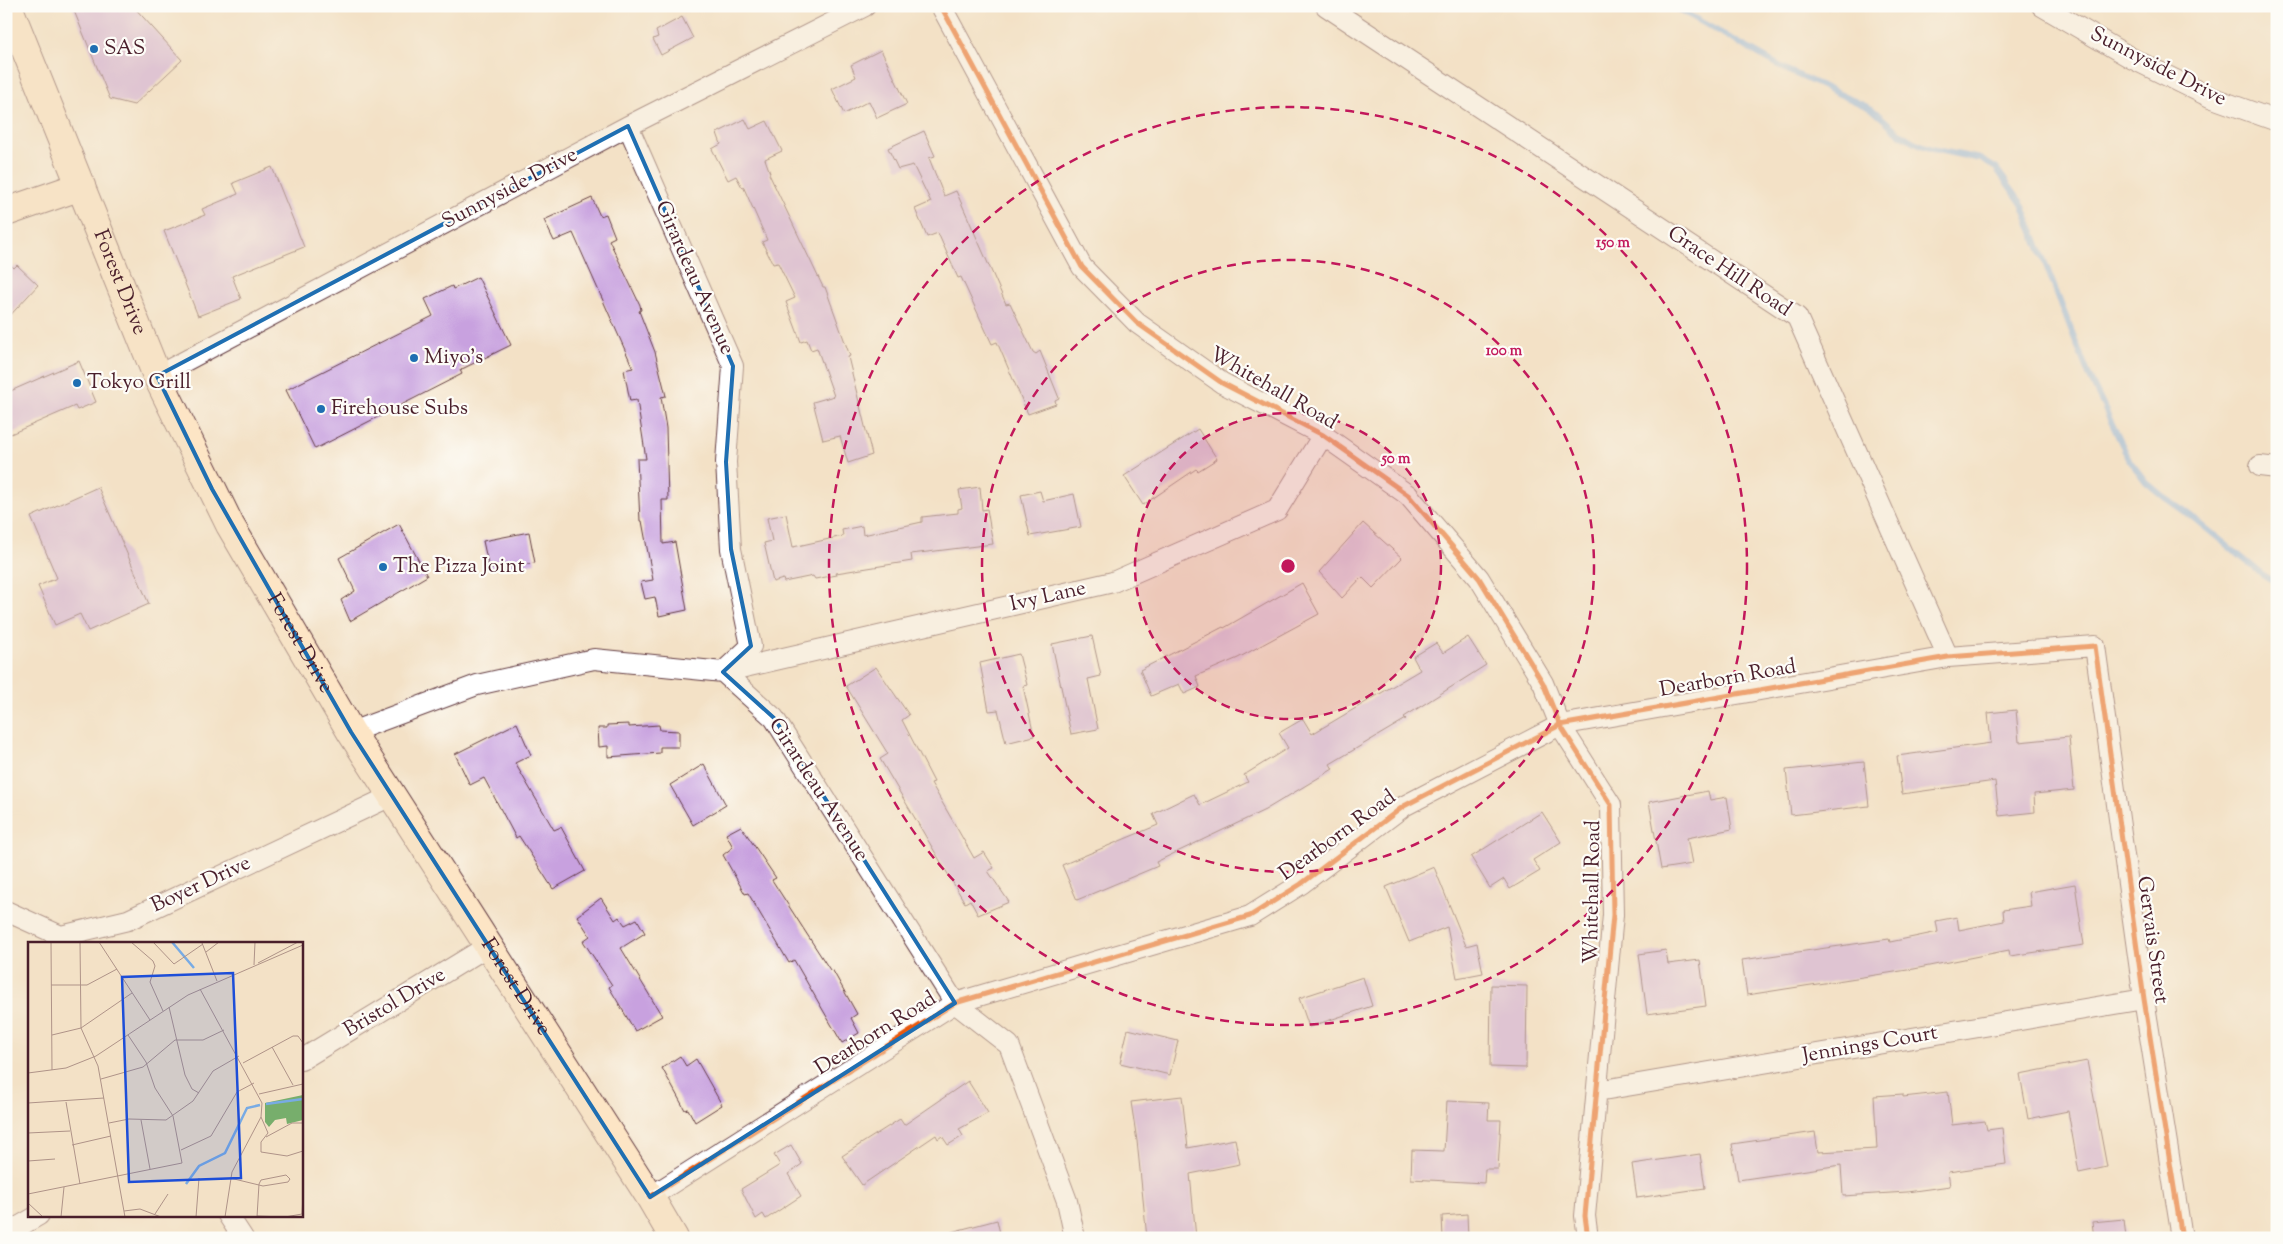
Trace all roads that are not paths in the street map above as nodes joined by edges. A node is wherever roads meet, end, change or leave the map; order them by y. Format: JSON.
{"nodes":[{"id":1,"x":8,"y":6,"type":"edge"},
{"id":2,"x":865,"y":6,"type":"edge"},
{"id":3,"x":941,"y":6,"type":"edge"},
{"id":4,"x":1326,"y":6,"type":"edge"},
{"id":5,"x":2042,"y":6,"type":"edge"},
{"id":6,"x":2277,"y":121,"type":"edge"},
{"id":7,"x":628,"y":126,"type":"junction"},
{"id":8,"x":81,"y":186,"type":"junction"},
{"id":9,"x":6,"y":212,"type":"edge"},
{"id":10,"x":157,"y":376,"type":"junction"},
{"id":11,"x":1323,"y":435,"type":"junction"},
{"id":12,"x":2095,"y":646,"type":"joint"},
{"id":13,"x":1948,"y":658,"type":"junction"},
{"id":14,"x":723,"y":672,"type":"junction"},
{"id":15,"x":1560,"y":725,"type":"junction"},
{"id":16,"x":351,"y":732,"type":"junction"},
{"id":17,"x":391,"y":796,"type":"junction"},
{"id":18,"x":6,"y":911,"type":"edge"},
{"id":19,"x":488,"y":946,"type":"junction"},
{"id":20,"x":2144,"y":999,"type":"junction"},
{"id":21,"x":956,"y":1003,"type":"junction"},
{"id":22,"x":302,"y":1059,"type":"edge"},
{"id":23,"x":1597,"y":1091,"type":"junction"},
{"id":24,"x":650,"y":1197,"type":"junction"},
{"id":25,"x":37,"y":1216,"type":"edge"},
{"id":26,"x":229,"y":1216,"type":"edge"},
{"id":27,"x":6,"y":1234,"type":"edge"},
{"id":28,"x":243,"y":1238,"type":"edge"},
{"id":29,"x":674,"y":1238,"type":"edge"},
{"id":30,"x":1075,"y":1238,"type":"edge"},
{"id":31,"x":1588,"y":1238,"type":"edge"},
{"id":32,"x":2182,"y":1238,"type":"edge"}],
"edges":[{"from":1,"to":8,"type":"main road","name":"Forest Drive"},
{"from":2,"to":7,"type":"street","name":"Sunnyside Drive"},
{"from":3,"to":11,"type":"street","name":"Whitehall Road"},
{"from":4,"to":13,"type":"street","name":"Grace Hill Road"},
{"from":5,"to":6,"type":"street","name":"Sunnyside Drive"},
{"from":7,"to":10,"type":"street","name":"Sunnyside Drive"},
{"from":7,"to":14,"type":"street","name":"Girardeau Avenue"},
{"from":8,"to":9,"type":"main road"},
{"from":8,"to":10,"type":"main road","name":"Forest Drive"},
{"from":10,"to":16,"type":"main road","name":"Forest Drive"},
{"from":11,"to":14,"type":"street","name":"Ivy Lane"},
{"from":11,"to":15,"type":"street","name":"Whitehall Road"},
{"from":12,"to":13,"type":"street","name":"Dearborn Road"},
{"from":12,"to":20,"type":"street","name":"Gervais Street"},
{"from":13,"to":15,"type":"street","name":"Dearborn Road"},
{"from":14,"to":16,"type":"street","name":"Ivy Lane"},
{"from":14,"to":21,"type":"street","name":"Girardeau Avenue"},
{"from":15,"to":21,"type":"street","name":"Dearborn Road"},
{"from":15,"to":23,"type":"street","name":"Whitehall Road"},
{"from":16,"to":17,"type":"main road","name":"Forest Drive"},
{"from":17,"to":18,"type":"street","name":"Boyer Drive"},
{"from":17,"to":19,"type":"main road","name":"Forest Drive"},
{"from":19,"to":22,"type":"street","name":"Bristol Drive"},
{"from":19,"to":24,"type":"main road","name":"Forest Drive"},
{"from":20,"to":23,"type":"street","name":"Jennings Court"},
{"from":20,"to":32,"type":"street","name":"Gervais Street"},
{"from":21,"to":24,"type":"street","name":"Dearborn Road"},
{"from":21,"to":30,"type":"street","name":"Girardeau Avenue"},
{"from":23,"to":31,"type":"street","name":"Whitehall Road"},
{"from":24,"to":29,"type":"main road","name":"Forest Drive"},
{"from":25,"to":27,"type":"street"},
{"from":26,"to":28,"type":"street"}]}
